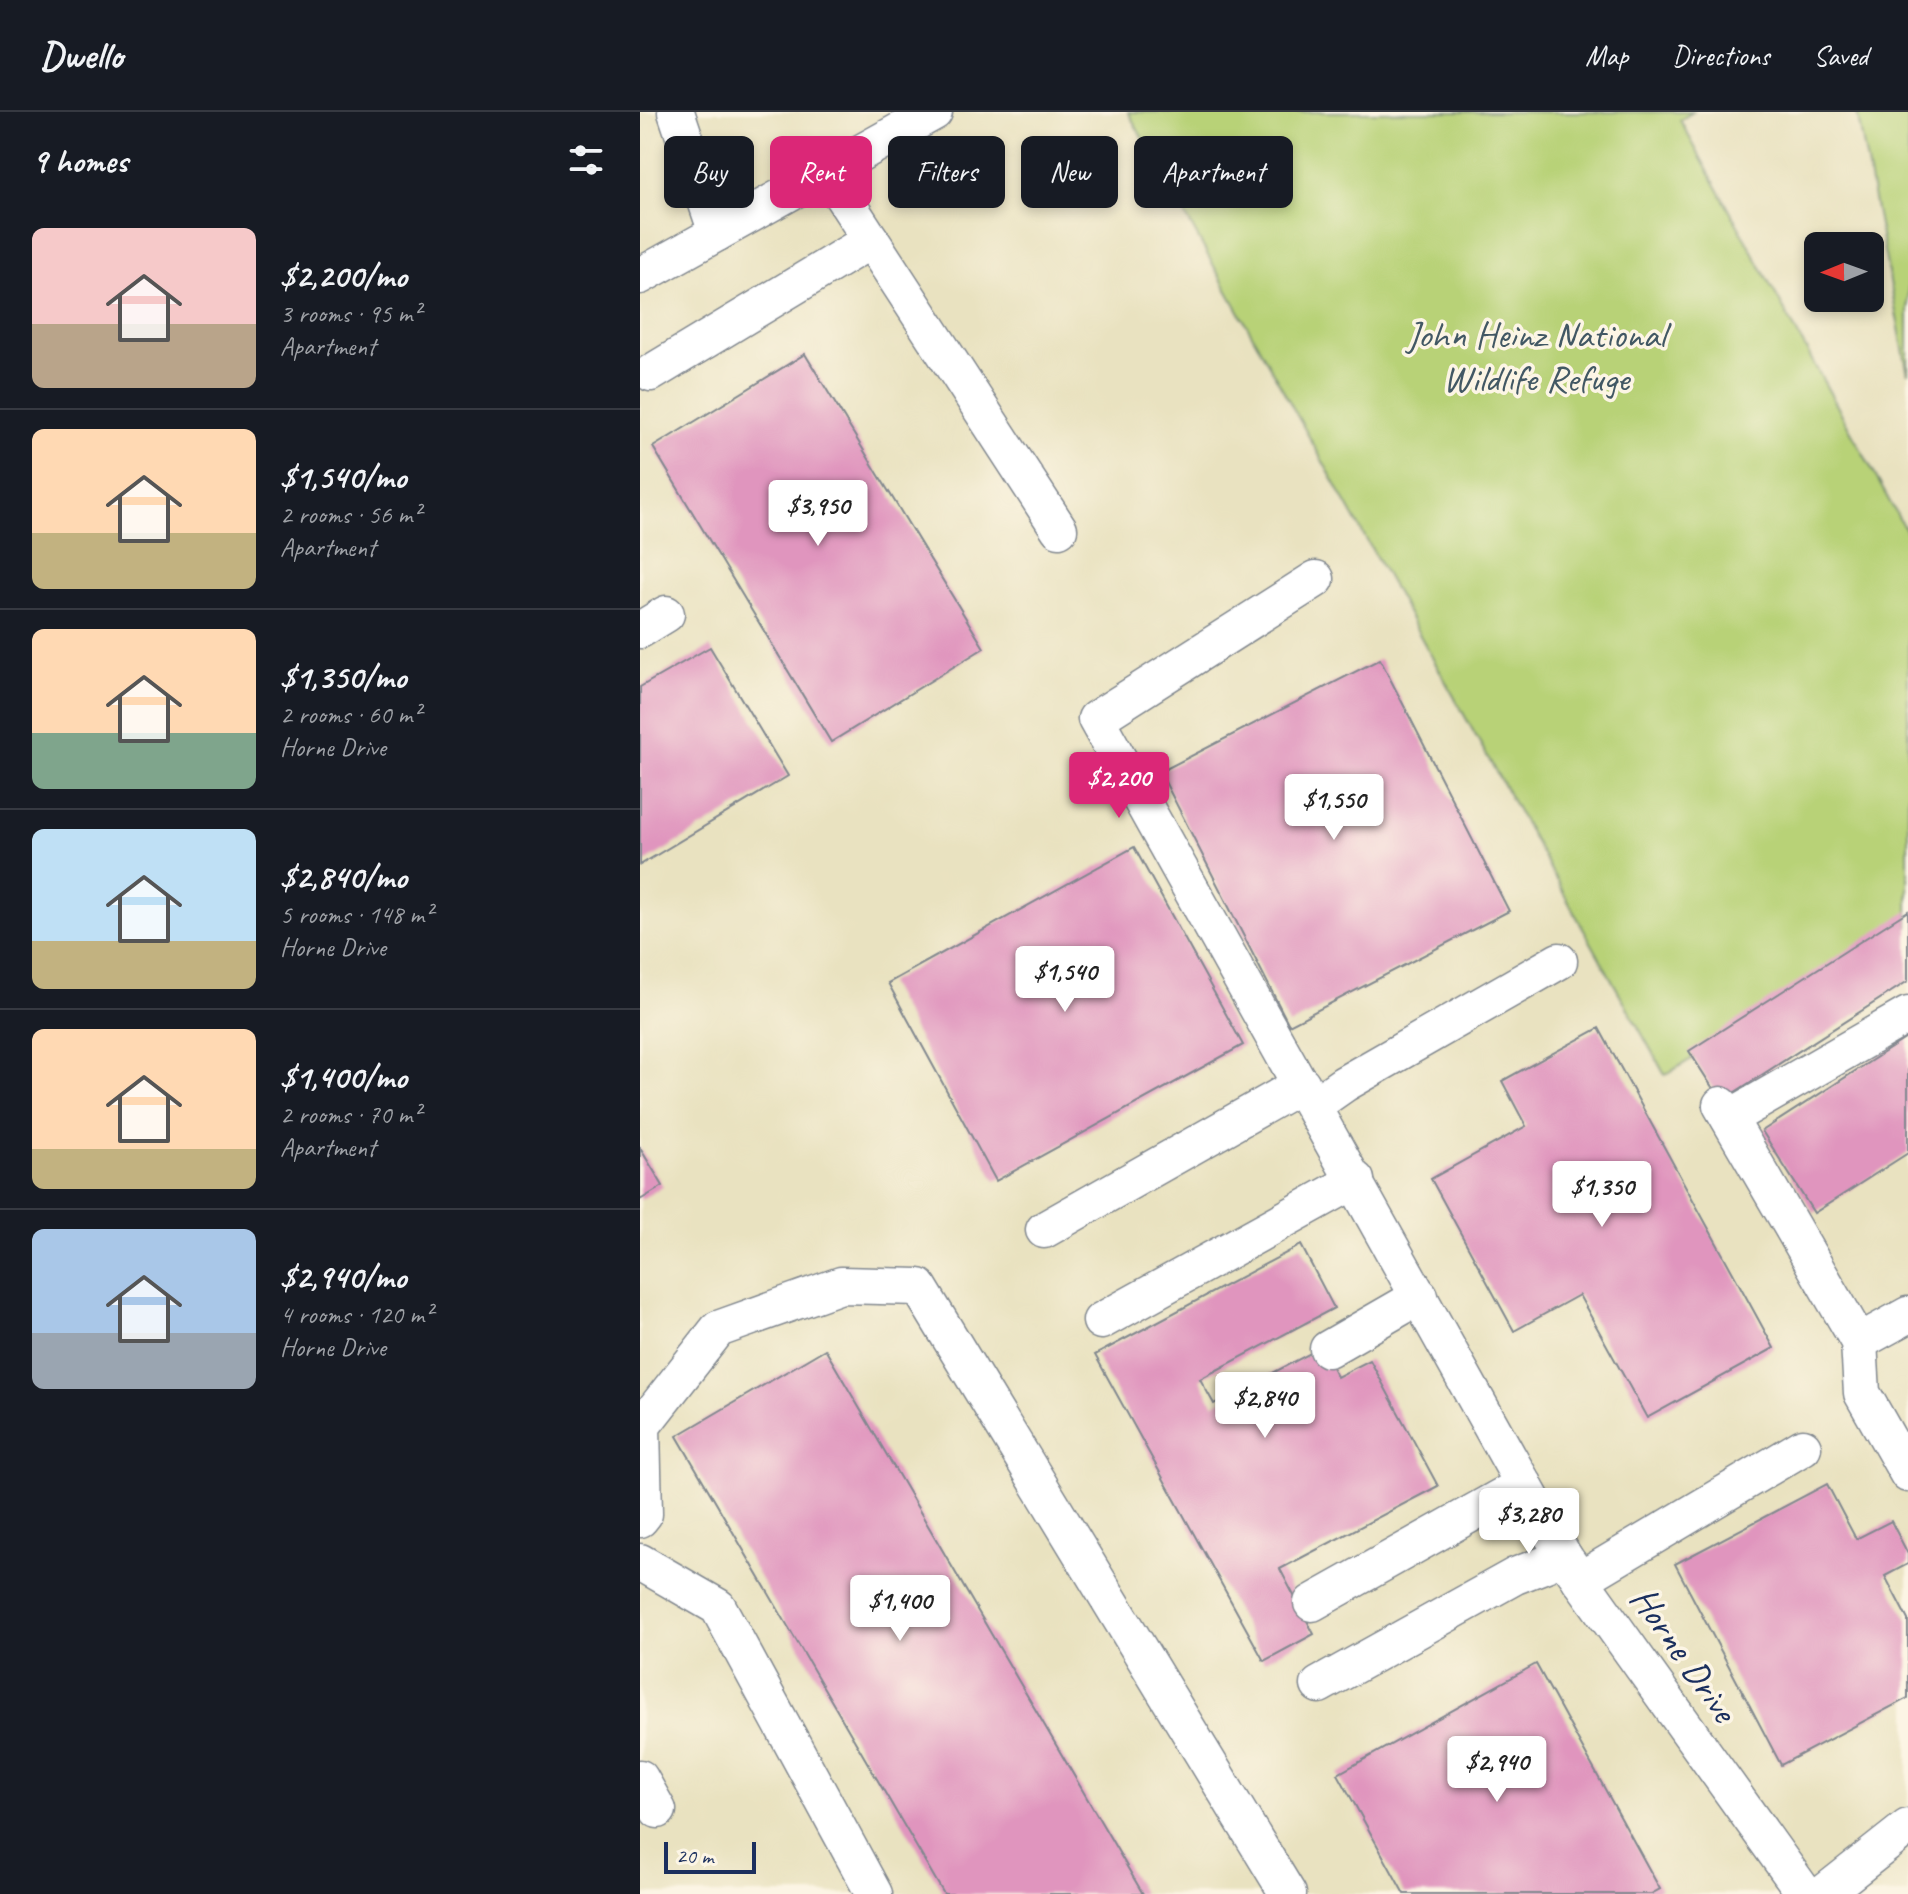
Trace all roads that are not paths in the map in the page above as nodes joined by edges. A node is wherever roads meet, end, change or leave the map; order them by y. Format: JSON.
{"nodes":[{"id":1,"x":676,"y":112,"type":"edge"},
{"id":2,"x":934,"y":112,"type":"edge"},
{"id":3,"x":872,"y":146,"type":"edge"},
{"id":4,"x":770,"y":203,"type":"edge"},
{"id":5,"x":850,"y":208,"type":"edge"},
{"id":6,"x":717,"y":233,"type":"junction"},
{"id":7,"x":871,"y":240,"type":"junction"},
{"id":8,"x":640,"y":276,"type":"edge"},
{"id":9,"x":651,"y":373,"type":"dead end"},
{"id":10,"x":1059,"y":529,"type":"dead end"},
{"id":11,"x":1316,"y":579,"type":"dead end"},
{"id":12,"x":1559,"y":961,"type":"dead end"},
{"id":13,"x":1908,"y":1015,"type":"edge"},
{"id":14,"x":1308,"y":1095,"type":"junction"},
{"id":15,"x":1350,"y":1169,"type":"junction"},
{"id":16,"x":1044,"y":1230,"type":"dead end"},
{"id":17,"x":1420,"y":1296,"type":"junction"},
{"id":18,"x":1908,"y":1315,"type":"edge"},
{"id":19,"x":1101,"y":1321,"type":"dead end"},
{"id":20,"x":1859,"y":1342,"type":"junction"},
{"id":21,"x":1328,"y":1349,"type":"dead end"},
{"id":22,"x":1803,"y":1447,"type":"dead end"},
{"id":23,"x":1908,"y":1474,"type":"edge"},
{"id":24,"x":1524,"y":1484,"type":"junction"},
{"id":25,"x":640,"y":1519,"type":"edge"},
{"id":26,"x":640,"y":1562,"type":"edge"},
{"id":27,"x":1572,"y":1568,"type":"junction"},
{"id":28,"x":1312,"y":1603,"type":"dead end"},
{"id":29,"x":1319,"y":1685,"type":"dead end"},
{"id":30,"x":640,"y":1778,"type":"edge"},
{"id":31,"x":658,"y":1810,"type":"dead end"},
{"id":32,"x":1908,"y":1827,"type":"edge"},
{"id":33,"x":874,"y":1894,"type":"edge"},
{"id":34,"x":1288,"y":1894,"type":"edge"},
{"id":35,"x":1805,"y":1894,"type":"edge"},
{"id":36,"x":1823,"y":1894,"type":"edge"}],
"edges":[{"from":1,"to":6,"type":"street"},
{"from":2,"to":3,"type":"street"},
{"from":4,"to":6,"type":"street"},
{"from":5,"to":7,"type":"street"},
{"from":6,"to":8,"type":"street"},
{"from":7,"to":9,"type":"street"},
{"from":7,"to":10,"type":"street"},
{"from":11,"to":14,"type":"street","name":"Horne Drive"},
{"from":12,"to":14,"type":"street"},
{"from":13,"to":20,"type":"street"},
{"from":14,"to":15,"type":"street","name":"Horne Drive"},
{"from":14,"to":16,"type":"street"},
{"from":15,"to":17,"type":"street","name":"Horne Drive"},
{"from":15,"to":19,"type":"street"},
{"from":17,"to":21,"type":"street"},
{"from":17,"to":24,"type":"street","name":"Horne Drive"},
{"from":18,"to":20,"type":"street"},
{"from":20,"to":23,"type":"street"},
{"from":22,"to":27,"type":"street"},
{"from":24,"to":27,"type":"street","name":"Horne Drive"},
{"from":24,"to":28,"type":"street"},
{"from":25,"to":34,"type":"street"},
{"from":26,"to":33,"type":"street"},
{"from":27,"to":29,"type":"street"},
{"from":27,"to":35,"type":"street","name":"Horne Drive"},
{"from":30,"to":31,"type":"street"},
{"from":32,"to":36,"type":"street"}]}
